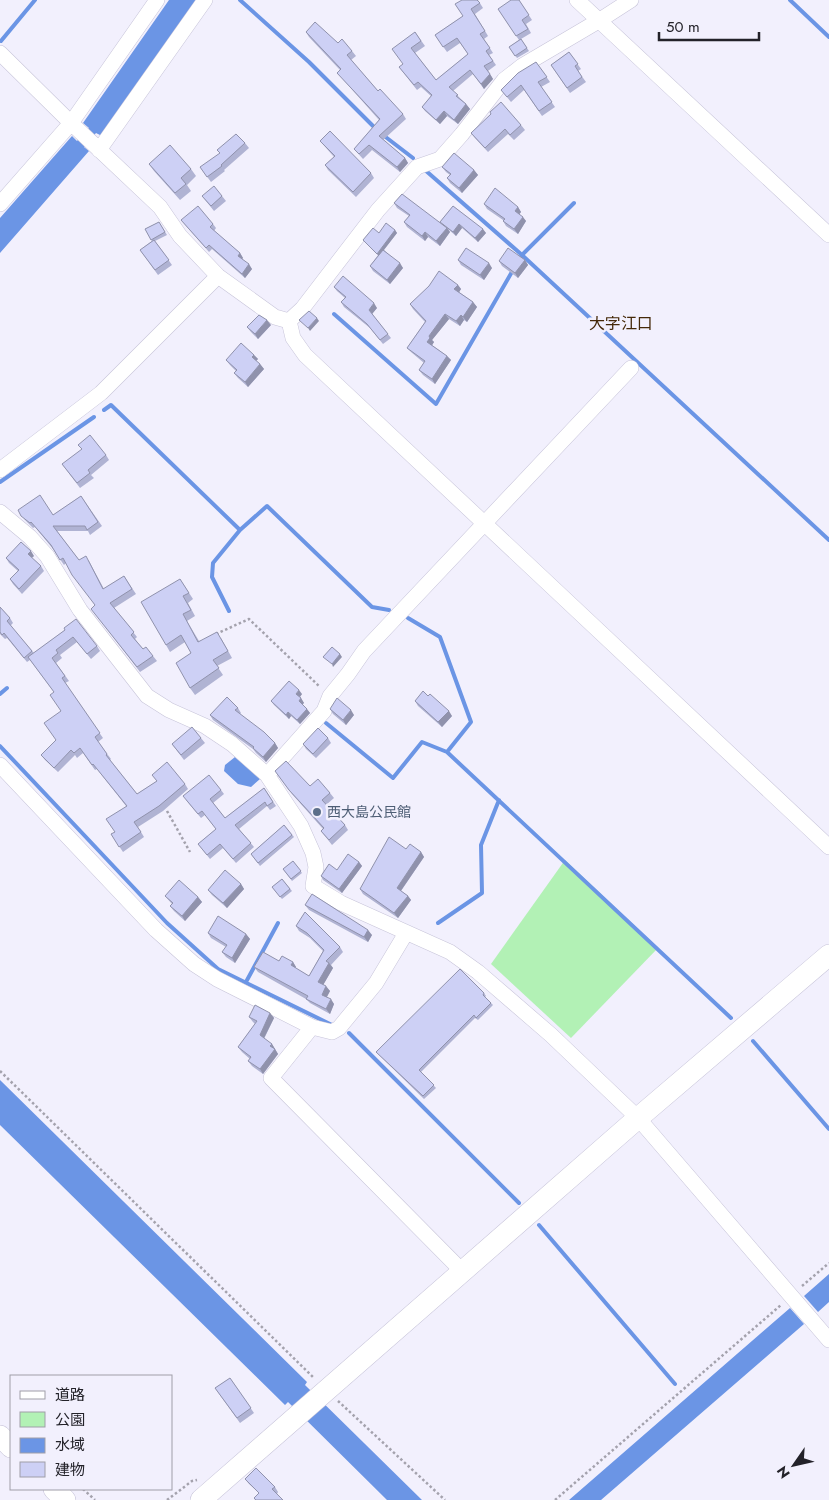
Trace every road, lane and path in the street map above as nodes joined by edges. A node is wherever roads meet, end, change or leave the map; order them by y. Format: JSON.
{"nodes":[{"id":1,"x":157,"y":0,"type":"edge"},
{"id":2,"x":205,"y":0,"type":"edge"},
{"id":3,"x":577,"y":0,"type":"edge"},
{"id":4,"x":631,"y":0,"type":"edge"},
{"id":5,"x":600,"y":20,"type":"junction"},
{"id":6,"x":0,"y":53,"type":"edge"},
{"id":7,"x":85,"y":137,"type":"junction"},
{"id":8,"x":0,"y":204,"type":"edge"},
{"id":9,"x":829,"y":235,"type":"edge"},
{"id":10,"x":218,"y":276,"type":"junction"},
{"id":11,"x":289,"y":320,"type":"junction"},
{"id":12,"x":631,"y":368,"type":"dead end"},
{"id":13,"x":0,"y":470,"type":"edge"},
{"id":14,"x":0,"y":512,"type":"edge"},
{"id":15,"x":485,"y":524,"type":"junction"},
{"id":16,"x":211,"y":636,"type":"edge"},
{"id":17,"x":330,"y":696,"type":"junction"},
{"id":18,"x":0,"y":765,"type":"edge"},
{"id":19,"x":267,"y":775,"type":"junction"},
{"id":20,"x":167,"y":811,"type":"dead end"},
{"id":21,"x":829,"y":847,"type":"edge"},
{"id":22,"x":190,"y":852,"type":"dead end"},
{"id":23,"x":406,"y":933,"type":"junction"},
{"id":24,"x":829,"y":956,"type":"edge"},
{"id":25,"x":312,"y":1027,"type":"junction"},
{"id":26,"x":0,"y":1070,"type":"edge"},
{"id":27,"x":638,"y":1118,"type":"junction"},
{"id":28,"x":829,"y":1263,"type":"edge"},
{"id":29,"x":462,"y":1271,"type":"junction"},
{"id":30,"x":791,"y":1296,"type":"junction"},
{"id":31,"x":829,"y":1340,"type":"edge"},
{"id":32,"x":326,"y":1390,"type":"junction"},
{"id":33,"x":0,"y":1436,"type":"edge"},
{"id":34,"x":10,"y":1446,"type":"edge"},
{"id":35,"x":55,"y":1490,"type":"edge"},
{"id":36,"x":84,"y":1490,"type":"edge"},
{"id":37,"x":65,"y":1500,"type":"edge"},
{"id":38,"x":95,"y":1500,"type":"edge"},
{"id":39,"x":201,"y":1500,"type":"edge"},
{"id":40,"x":445,"y":1500,"type":"edge"},
{"id":41,"x":555,"y":1500,"type":"edge"}],
"edges":[{"from":1,"to":7,"type":"street"},
{"from":2,"to":7,"type":"street"},
{"from":3,"to":5,"type":"street"},
{"from":4,"to":5,"type":"street"},
{"from":5,"to":9,"type":"street"},
{"from":5,"to":11,"type":"street"},
{"from":6,"to":7,"type":"street"},
{"from":7,"to":8,"type":"street"},
{"from":7,"to":10,"type":"street"},
{"from":10,"to":11,"type":"street"},
{"from":10,"to":13,"type":"street"},
{"from":11,"to":15,"type":"street"},
{"from":12,"to":15,"type":"street"},
{"from":14,"to":19,"type":"street"},
{"from":15,"to":17,"type":"street"},
{"from":15,"to":21,"type":"street"},
{"from":16,"to":17,"type":"path"},
{"from":17,"to":19,"type":"street"},
{"from":18,"to":25,"type":"street"},
{"from":19,"to":23,"type":"street"},
{"from":20,"to":22,"type":"path"},
{"from":23,"to":25,"type":"street"},
{"from":23,"to":27,"type":"street"},
{"from":24,"to":27,"type":"street"},
{"from":25,"to":29,"type":"street"},
{"from":26,"to":32,"type":"path"},
{"from":27,"to":29,"type":"street"},
{"from":27,"to":30,"type":"street"},
{"from":28,"to":30,"type":"path"},
{"from":29,"to":32,"type":"street"},
{"from":30,"to":31,"type":"street"},
{"from":30,"to":41,"type":"path"},
{"from":32,"to":39,"type":"street"},
{"from":32,"to":40,"type":"path"},
{"from":33,"to":34,"type":"street"},
{"from":35,"to":37,"type":"street"},
{"from":36,"to":38,"type":"path"}]}
